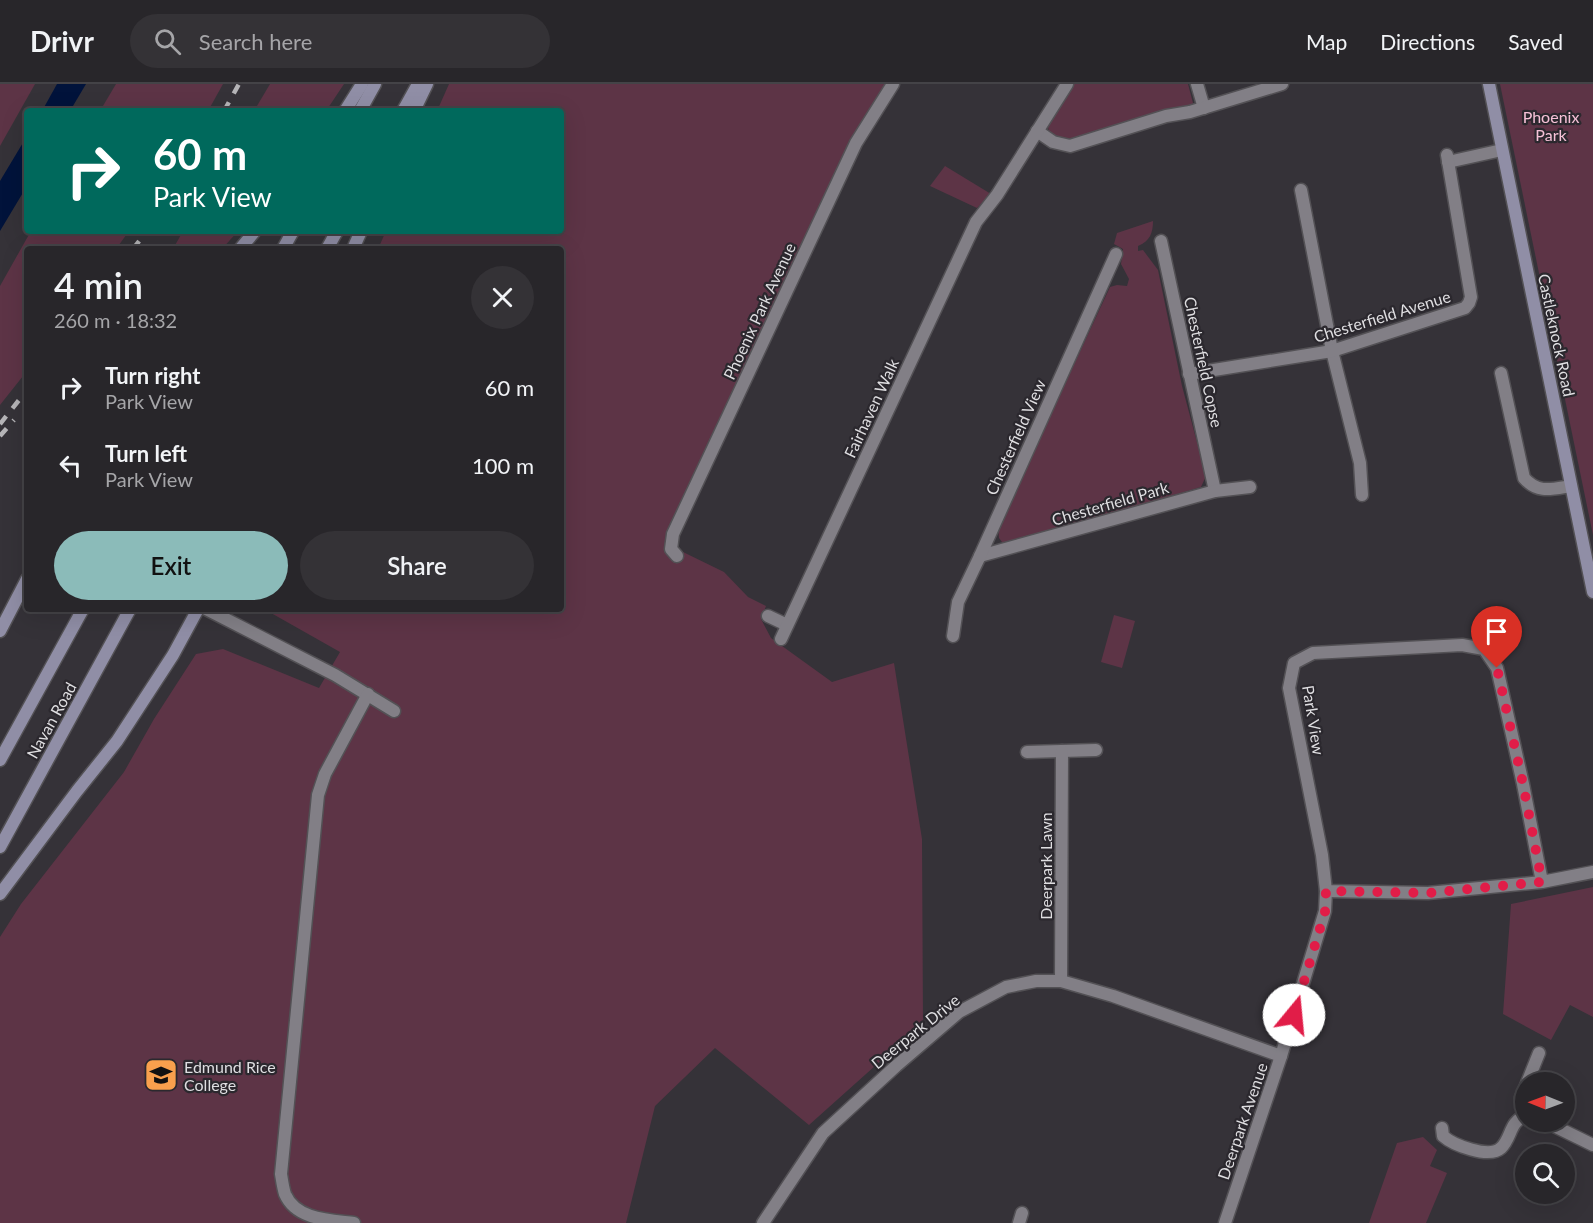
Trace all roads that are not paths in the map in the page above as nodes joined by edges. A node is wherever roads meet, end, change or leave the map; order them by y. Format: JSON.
{"nodes":[{"id":1,"x":362,"y":84,"type":"edge"},
{"id":2,"x":375,"y":84,"type":"edge"},
{"id":3,"x":418,"y":84,"type":"edge"},
{"id":4,"x":427,"y":84,"type":"edge"},
{"id":5,"x":893,"y":84,"type":"edge"},
{"id":6,"x":1067,"y":84,"type":"edge"},
{"id":7,"x":1197,"y":84,"type":"edge"},
{"id":8,"x":1282,"y":84,"type":"edge"},
{"id":9,"x":1488,"y":84,"type":"edge"},
{"id":10,"x":347,"y":108,"type":"edge"},
{"id":11,"x":362,"y":108,"type":"edge"},
{"id":12,"x":405,"y":108,"type":"edge"},
{"id":13,"x":415,"y":108,"type":"edge"},
{"id":14,"x":1204,"y":108,"type":"junction"},
{"id":15,"x":1037,"y":131,"type":"junction"},
{"id":16,"x":1502,"y":150,"type":"junction"},
{"id":17,"x":1301,"y":190,"type":"dead end"},
{"id":18,"x":252,"y":234,"type":"edge"},
{"id":19,"x":1161,"y":241,"type":"dead end"},
{"id":20,"x":242,"y":246,"type":"edge"},
{"id":21,"x":1116,"y":254,"type":"dead end"},
{"id":22,"x":1332,"y":351,"type":"junction"},
{"id":23,"x":1501,"y":373,"type":"dead end"},
{"id":24,"x":1189,"y":374,"type":"junction"},
{"id":25,"x":1571,"y":486,"type":"junction"},
{"id":26,"x":1250,"y":487,"type":"dead end"},
{"id":27,"x":1215,"y":491,"type":"junction"},
{"id":28,"x":1362,"y":495,"type":"dead end"},
{"id":29,"x":677,"y":556,"type":"dead end"},
{"id":30,"x":980,"y":556,"type":"junction"},
{"id":31,"x":24,"y":585,"type":"edge"},
{"id":32,"x":1593,"y":592,"type":"edge"},
{"id":33,"x":81,"y":612,"type":"edge"},
{"id":34,"x":128,"y":612,"type":"edge"},
{"id":35,"x":196,"y":612,"type":"edge"},
{"id":36,"x":212,"y":612,"type":"edge"},
{"id":37,"x":768,"y":616,"type":"dead end"},
{"id":38,"x":787,"y":625,"type":"junction"},
{"id":39,"x":0,"y":631,"type":"edge"},
{"id":40,"x":953,"y":636,"type":"dead end"},
{"id":41,"x":781,"y":639,"type":"dead end"},
{"id":42,"x":368,"y":694,"type":"junction"},
{"id":43,"x":394,"y":711,"type":"dead end"},
{"id":44,"x":1096,"y":750,"type":"dead end"},
{"id":45,"x":1062,"y":751,"type":"junction"},
{"id":46,"x":1027,"y":752,"type":"dead end"},
{"id":47,"x":0,"y":760,"type":"edge"},
{"id":48,"x":0,"y":848,"type":"edge"},
{"id":49,"x":1593,"y":861,"type":"edge"},
{"id":50,"x":1593,"y":872,"type":"edge"},
{"id":51,"x":1571,"y":876,"type":"junction"},
{"id":52,"x":1542,"y":882,"type":"junction"},
{"id":53,"x":1326,"y":891,"type":"junction"},
{"id":54,"x":0,"y":894,"type":"edge"},
{"id":55,"x":1061,"y":981,"type":"junction"},
{"id":56,"x":1539,"y":1053,"type":"dead end"},
{"id":57,"x":1281,"y":1056,"type":"junction"},
{"id":58,"x":1531,"y":1072,"type":"edge"},
{"id":59,"x":1515,"y":1122,"type":"edge"},
{"id":60,"x":1442,"y":1128,"type":"dead end"},
{"id":61,"x":1567,"y":1132,"type":"edge"},
{"id":62,"x":1593,"y":1144,"type":"edge"},
{"id":63,"x":354,"y":1223,"type":"edge"},
{"id":64,"x":763,"y":1223,"type":"edge"},
{"id":65,"x":1225,"y":1223,"type":"edge"}],
"edges":[{"from":1,"to":10,"type":"main road"},
{"from":2,"to":11,"type":"main road"},
{"from":3,"to":12,"type":"main road"},
{"from":4,"to":13,"type":"main road"},
{"from":5,"to":29,"type":"street","name":"Phoenix Park Avenue"},
{"from":6,"to":15,"type":"street","name":"Fairhaven Walk"},
{"from":7,"to":14,"type":"street"},
{"from":8,"to":14,"type":"street"},
{"from":9,"to":16,"type":"main road","name":"Castleknock Road"},
{"from":14,"to":15,"type":"street"},
{"from":15,"to":38,"type":"street","name":"Fairhaven Walk"},
{"from":16,"to":22,"type":"street","name":"Chesterfield Avenue"},
{"from":16,"to":25,"type":"main road","name":"Castleknock Road"},
{"from":17,"to":22,"type":"street"},
{"from":18,"to":20,"type":"main road"},
{"from":19,"to":24,"type":"street","name":"Chesterfield Copse"},
{"from":21,"to":30,"type":"street","name":"Chesterfield View"},
{"from":22,"to":24,"type":"street","name":"Chesterfield Avenue"},
{"from":22,"to":28,"type":"street"},
{"from":23,"to":25,"type":"street"},
{"from":24,"to":27,"type":"street","name":"Chesterfield Copse"},
{"from":25,"to":32,"type":"main road","name":"Castleknock Road"},
{"from":26,"to":27,"type":"street","name":"Chesterfield Park"},
{"from":27,"to":30,"type":"street","name":"Chesterfield Park"},
{"from":30,"to":40,"type":"street","name":"Chesterfield View"},
{"from":31,"to":39,"type":"main road"},
{"from":33,"to":47,"type":"main road","name":"Navan Road"},
{"from":34,"to":48,"type":"main road","name":"Navan Road"},
{"from":35,"to":54,"type":"main road"},
{"from":36,"to":42,"type":"street"},
{"from":37,"to":38,"type":"street"},
{"from":38,"to":41,"type":"street","name":"Fairhaven Walk"},
{"from":42,"to":43,"type":"street"},
{"from":42,"to":63,"type":"street"},
{"from":44,"to":45,"type":"street"},
{"from":45,"to":46,"type":"street"},
{"from":45,"to":55,"type":"street","name":"Deerpark Lawn"},
{"from":49,"to":51,"type":"street"},
{"from":50,"to":51,"type":"street"},
{"from":51,"to":52,"type":"street"},
{"from":52,"to":53,"type":"street"},
{"from":52,"to":53,"type":"street","name":"Park View"},
{"from":53,"to":57,"type":"street","name":"Deerpark Avenue"},
{"from":55,"to":57,"type":"street","name":"Deerpark Drive"},
{"from":55,"to":64,"type":"street","name":"Deerpark Drive"},
{"from":56,"to":58,"type":"street"},
{"from":57,"to":65,"type":"street","name":"Deerpark Avenue"},
{"from":59,"to":60,"type":"street"},
{"from":61,"to":62,"type":"street"}]}
